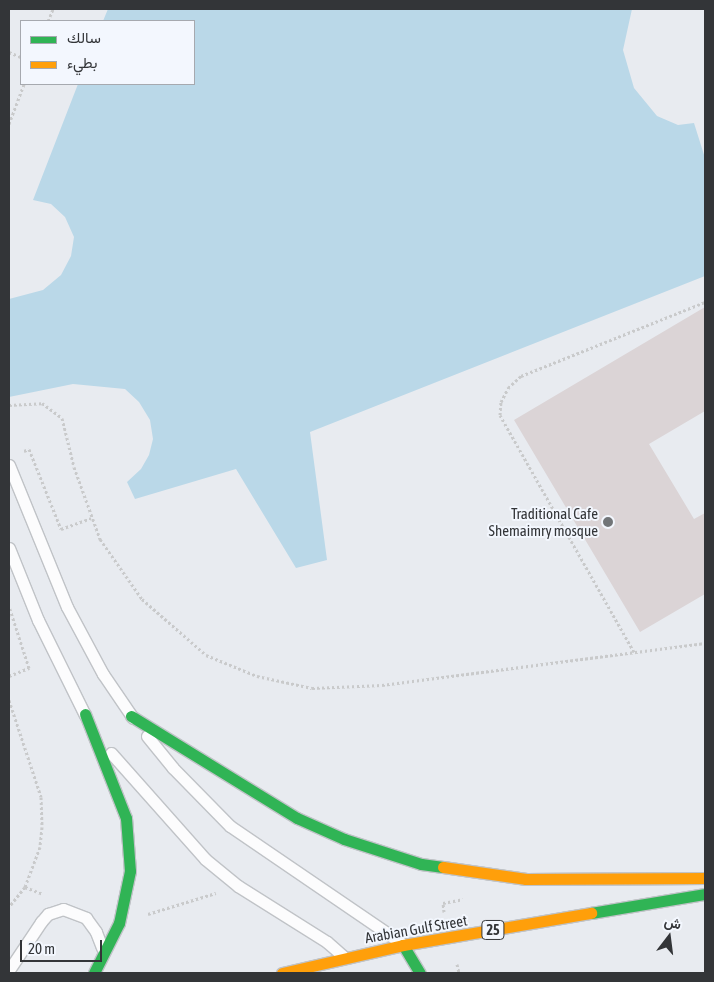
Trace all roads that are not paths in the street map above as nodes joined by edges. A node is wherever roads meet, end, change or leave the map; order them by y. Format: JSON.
{"nodes":[{"id":1,"x":9,"y":465,"type":"edge"},
{"id":2,"x":9,"y":548,"type":"edge"},
{"id":3,"x":85,"y":714,"type":"junction"},
{"id":4,"x":131,"y":716,"type":"junction"},
{"id":5,"x":705,"y":878,"type":"edge"},
{"id":6,"x":705,"y":894,"type":"edge"},
{"id":7,"x":403,"y":945,"type":"junction"},
{"id":8,"x":102,"y":955,"type":"junction"},
{"id":9,"x":344,"y":957,"type":"junction"},
{"id":10,"x":9,"y":970,"type":"edge"},
{"id":11,"x":353,"y":970,"type":"dead end"},
{"id":12,"x":94,"y":973,"type":"edge"},
{"id":13,"x":282,"y":973,"type":"edge"},
{"id":14,"x":420,"y":973,"type":"edge"}],
"edges":[{"from":1,"to":4,"type":"lane"},
{"from":2,"to":3,"type":"lane"},
{"from":3,"to":8,"type":"main road"},
{"from":3,"to":9,"type":"lane"},
{"from":4,"to":5,"type":"main road"},
{"from":4,"to":7,"type":"lane"},
{"from":6,"to":7,"type":"main road","name":"Arabian Gulf Street","number":"25"},
{"from":7,"to":9,"type":"main road","name":"Arabian Gulf Street","number":"25"},
{"from":7,"to":14,"type":"main road"},
{"from":8,"to":10,"type":"lane"},
{"from":8,"to":12,"type":"main road"},
{"from":9,"to":11,"type":"main road"},
{"from":9,"to":13,"type":"main road","name":"Arabian Gulf Street","number":"25"}]}
